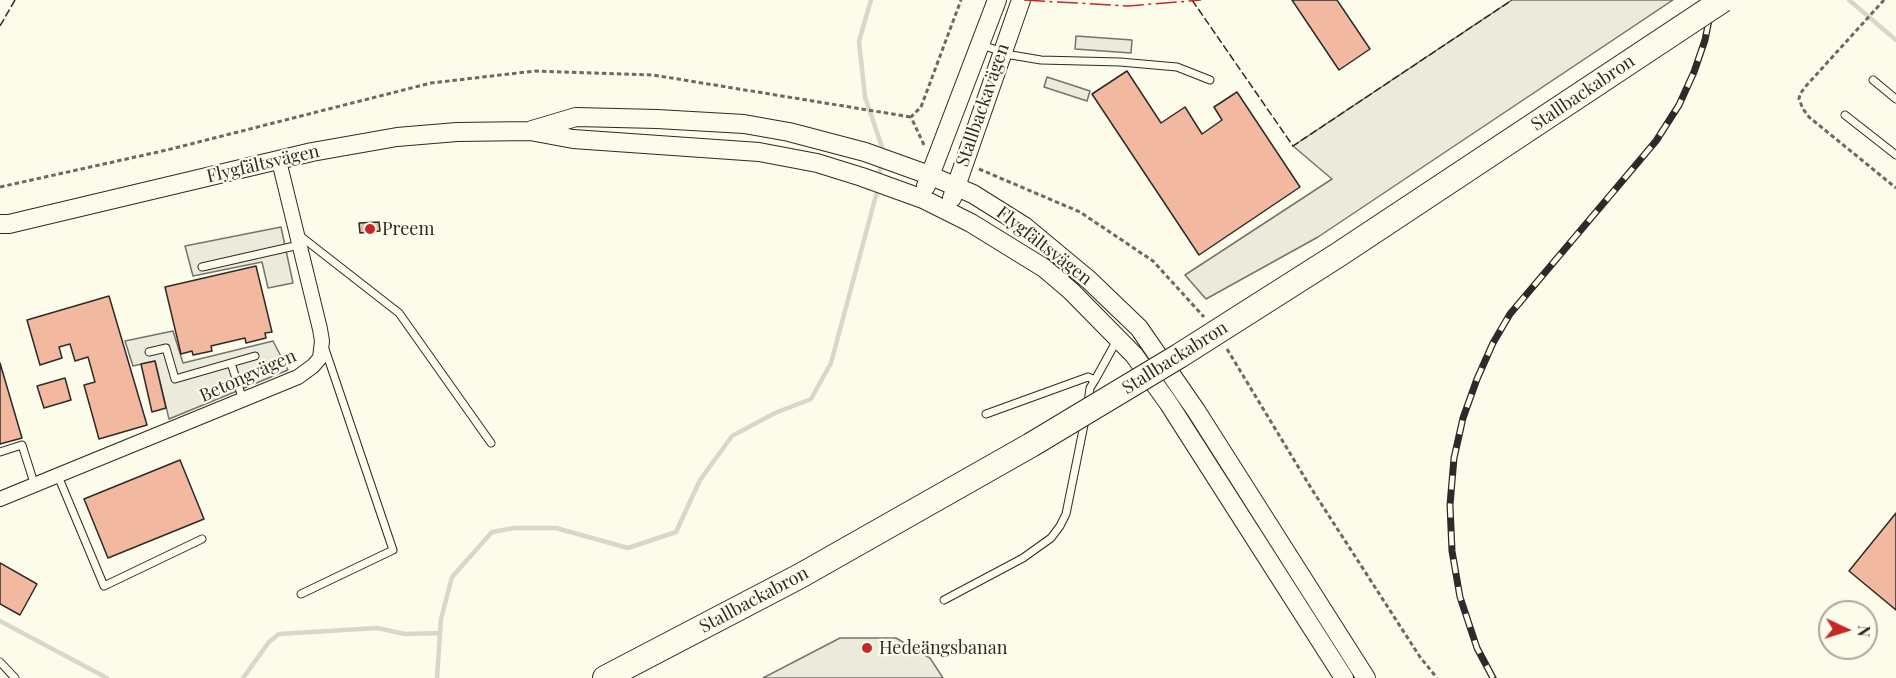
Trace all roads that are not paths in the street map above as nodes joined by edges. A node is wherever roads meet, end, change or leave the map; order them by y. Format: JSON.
{"nodes":[{"id":1,"x":997,"y":0,"type":"edge"},
{"id":2,"x":1021,"y":0,"type":"edge"},
{"id":3,"x":1723,"y":0,"type":"edge"},
{"id":4,"x":979,"y":44,"type":"junction"},
{"id":5,"x":1001,"y":52,"type":"junction"},
{"id":6,"x":1210,"y":80,"type":"dead end"},
{"id":7,"x":1873,"y":80,"type":"dead end"},
{"id":8,"x":1896,"y":99,"type":"edge"},
{"id":9,"x":1845,"y":115,"type":"dead end"},
{"id":10,"x":530,"y":131,"type":"junction"},
{"id":11,"x":1896,"y":155,"type":"edge"},
{"id":12,"x":279,"y":161,"type":"junction"},
{"id":13,"x":929,"y":175,"type":"junction"},
{"id":14,"x":956,"y":186,"type":"junction"},
{"id":15,"x":914,"y":195,"type":"junction"},
{"id":16,"x":947,"y":211,"type":"junction"},
{"id":17,"x":0,"y":224,"type":"edge"},
{"id":18,"x":298,"y":239,"type":"junction"},
{"id":19,"x":202,"y":267,"type":"dead end"},
{"id":20,"x":1117,"y":340,"type":"junction"},
{"id":21,"x":322,"y":341,"type":"junction"},
{"id":22,"x":149,"y":352,"type":"dead end"},
{"id":23,"x":255,"y":356,"type":"dead end"},
{"id":24,"x":231,"y":363,"type":"junction"},
{"id":25,"x":1095,"y":380,"type":"junction"},
{"id":26,"x":243,"y":400,"type":"junction"},
{"id":27,"x":986,"y":414,"type":"dead end"},
{"id":28,"x":491,"y":443,"type":"dead end"},
{"id":29,"x":0,"y":452,"type":"edge"},
{"id":30,"x":58,"y":476,"type":"junction"},
{"id":31,"x":35,"y":486,"type":"junction"},
{"id":32,"x":0,"y":499,"type":"edge"},
{"id":33,"x":202,"y":539,"type":"dead end"},
{"id":34,"x":301,"y":594,"type":"dead end"},
{"id":35,"x":944,"y":600,"type":"dead end"},
{"id":36,"x":0,"y":662,"type":"edge"},
{"id":37,"x":15,"y":678,"type":"edge"},
{"id":38,"x":605,"y":678,"type":"edge"},
{"id":39,"x":1344,"y":678,"type":"edge"},
{"id":40,"x":1366,"y":678,"type":"edge"}],
"edges":[{"from":1,"to":4,"type":"street","name":"Stallbackavägen"},
{"from":2,"to":5,"type":"street","name":"Stallbackavägen"},
{"from":3,"to":38,"type":"highway","name":"Stallbackabron","bridge":true},
{"from":4,"to":5,"type":"lane"},
{"from":4,"to":13,"type":"street","name":"Stallbackavägen"},
{"from":5,"to":6,"type":"lane"},
{"from":5,"to":14,"type":"street","name":"Stallbackavägen"},
{"from":7,"to":8,"type":"lane"},
{"from":9,"to":11,"type":"lane"},
{"from":10,"to":12,"type":"street","name":"Flygfältsvägen"},
{"from":10,"to":13,"type":"street","name":"Flygfältsvägen"},
{"from":10,"to":15,"type":"street","name":"Flygfältsvägen"},
{"from":12,"to":17,"type":"street","name":"Flygfältsvägen"},
{"from":12,"to":18,"type":"street"},
{"from":13,"to":14,"type":"street","name":"Flygfältsvägen"},
{"from":13,"to":15,"type":"street","name":"Stallbackavägen"},
{"from":14,"to":16,"type":"street","name":"Stallbackavägen"},
{"from":14,"to":40,"type":"street","name":"Flygfältsvägen"},
{"from":15,"to":16,"type":"street","name":"Flygfältsvägen"},
{"from":16,"to":20,"type":"street","name":"Flygfältsvägen"},
{"from":18,"to":19,"type":"lane"},
{"from":18,"to":21,"type":"street"},
{"from":18,"to":28,"type":"lane"},
{"from":20,"to":25,"type":"lane"},
{"from":20,"to":39,"type":"street","name":"Flygfältsvägen"},
{"from":21,"to":26,"type":"street","name":"Betongvägen"},
{"from":21,"to":34,"type":"lane"},
{"from":22,"to":24,"type":"lane"},
{"from":23,"to":24,"type":"lane"},
{"from":24,"to":26,"type":"lane"},
{"from":25,"to":27,"type":"lane"},
{"from":25,"to":35,"type":"lane"},
{"from":26,"to":30,"type":"street","name":"Betongvägen"},
{"from":29,"to":31,"type":"lane"},
{"from":30,"to":31,"type":"street","name":"Betongvägen"},
{"from":30,"to":33,"type":"lane"},
{"from":31,"to":32,"type":"street","name":"Betongvägen"},
{"from":36,"to":37,"type":"lane"}]}
